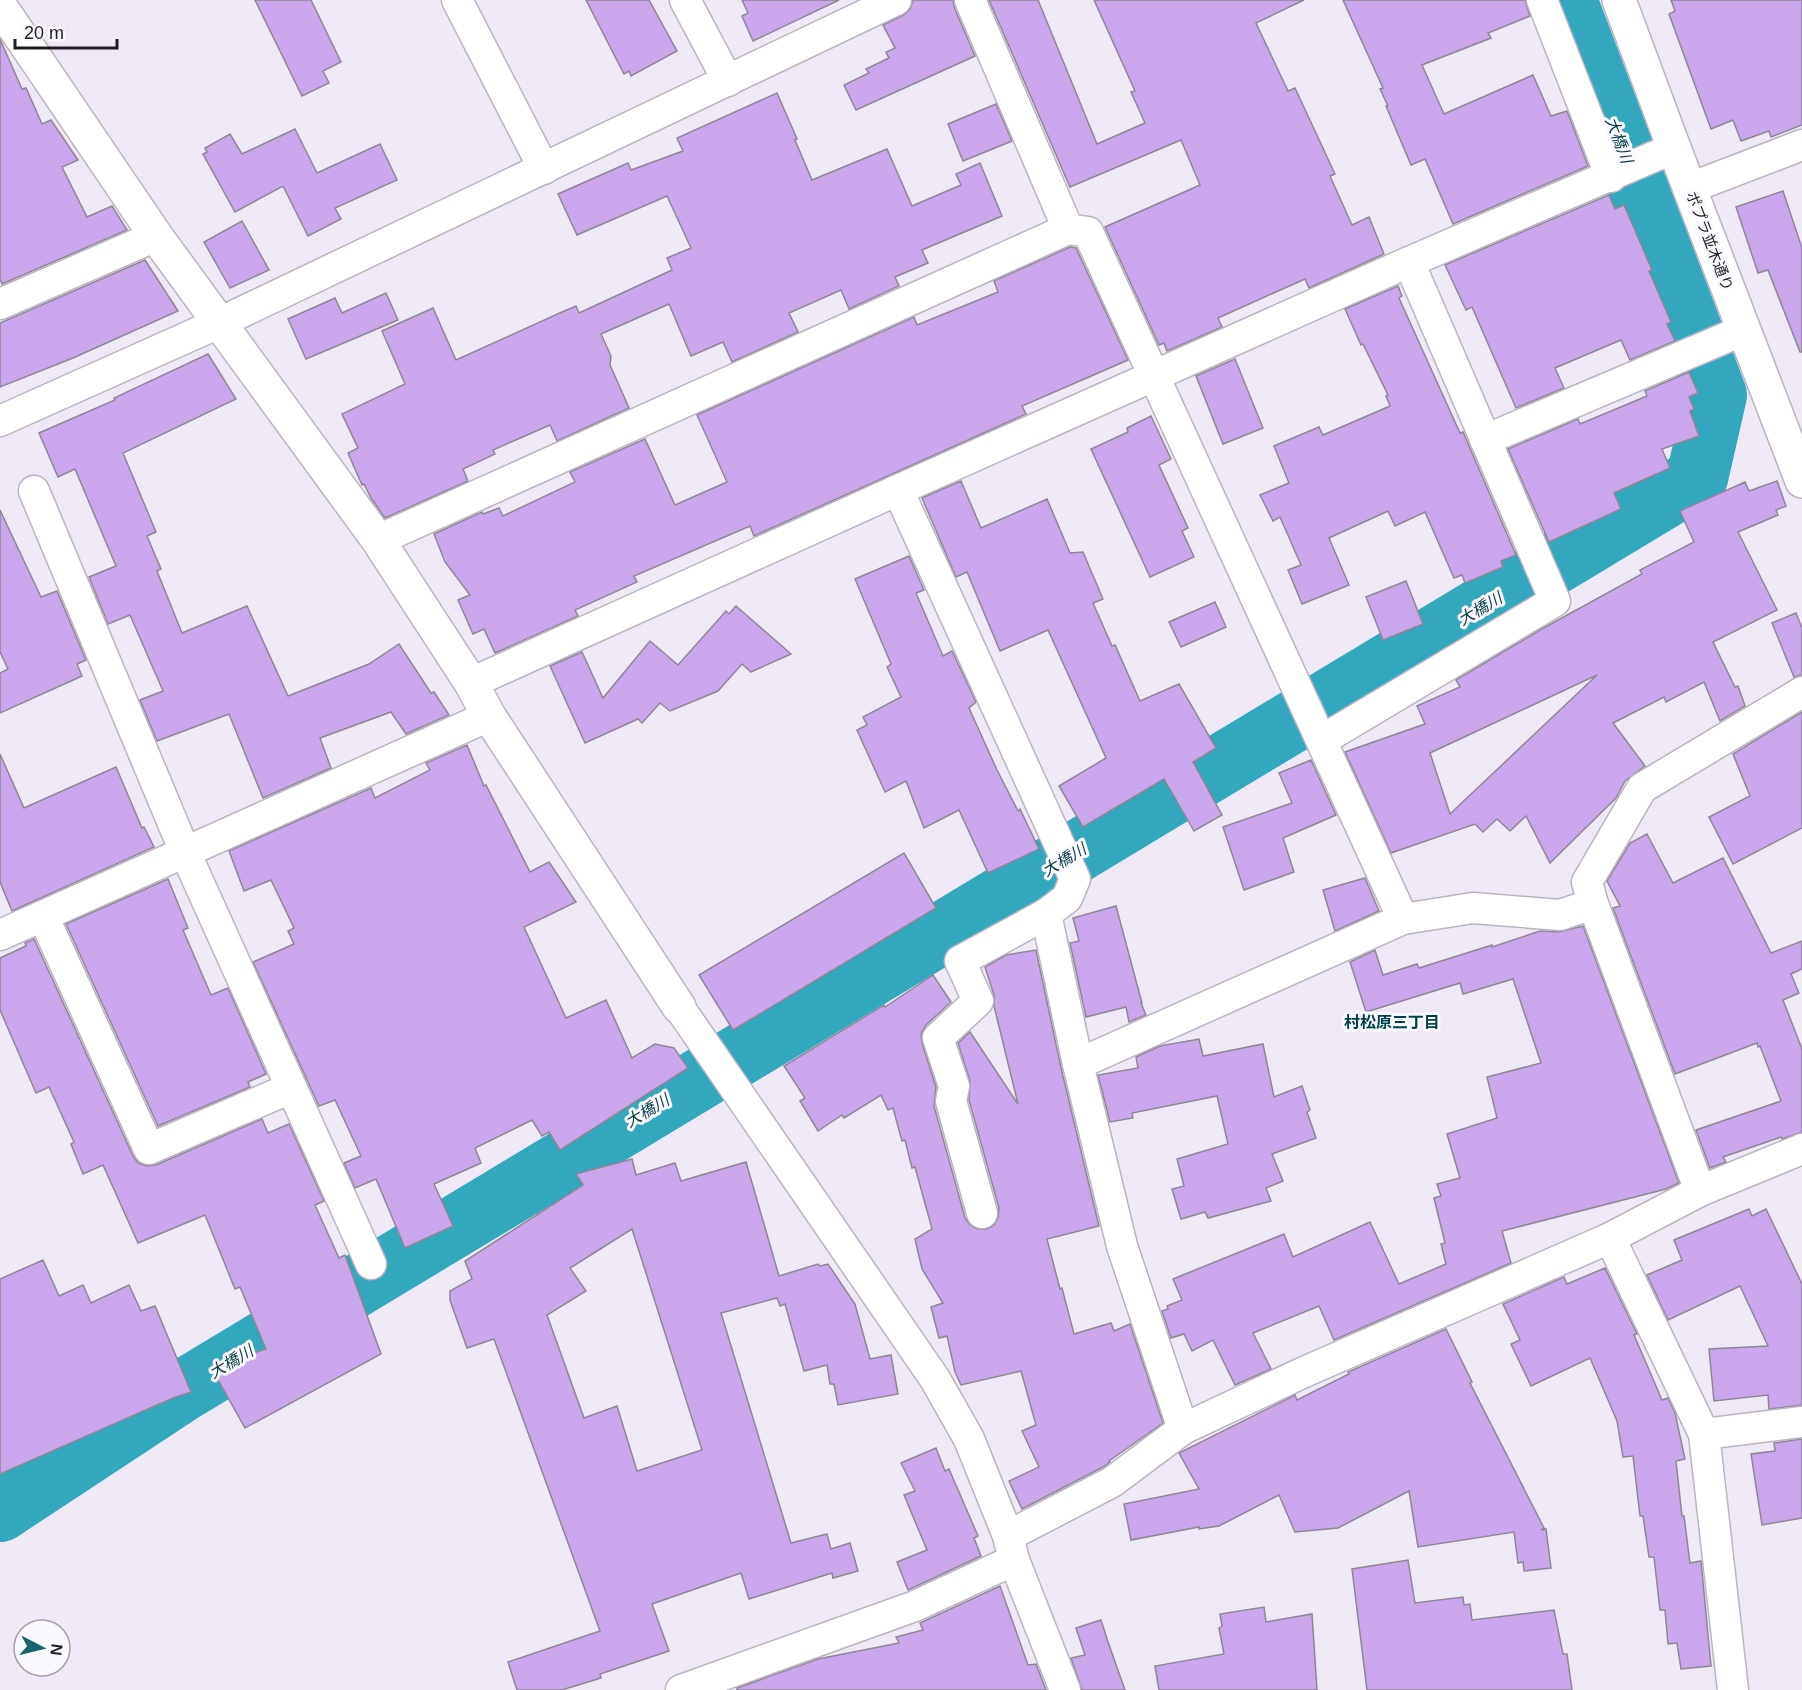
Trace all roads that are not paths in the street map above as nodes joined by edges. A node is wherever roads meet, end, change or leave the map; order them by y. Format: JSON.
{"nodes":[{"id":1,"x":457,"y":0,"type":"edge"},
{"id":2,"x":685,"y":0,"type":"edge"},
{"id":3,"x":896,"y":0,"type":"edge"},
{"id":4,"x":970,"y":0,"type":"edge"},
{"id":5,"x":1542,"y":0,"type":"edge"},
{"id":6,"x":1619,"y":0,"type":"edge"},
{"id":7,"x":0,"y":6,"type":"edge"},
{"id":8,"x":728,"y":81,"type":"junction"},
{"id":9,"x":1802,"y":145,"type":"edge"},
{"id":10,"x":1674,"y":148,"type":"junction"},
{"id":11,"x":544,"y":169,"type":"junction"},
{"id":12,"x":1611,"y":177,"type":"junction"},
{"id":13,"x":1690,"y":188,"type":"junction"},
{"id":14,"x":1068,"y":230,"type":"junction"},
{"id":15,"x":156,"y":236,"type":"junction"},
{"id":16,"x":1409,"y":262,"type":"junction"},
{"id":17,"x":0,"y":304,"type":"edge"},
{"id":18,"x":219,"y":323,"type":"junction"},
{"id":19,"x":1744,"y":330,"type":"junction"},
{"id":20,"x":1155,"y":376,"type":"junction"},
{"id":21,"x":0,"y":421,"type":"edge"},
{"id":22,"x":1485,"y":440,"type":"junction"},
{"id":23,"x":1802,"y":481,"type":"edge"},
{"id":24,"x":898,"y":490,"type":"junction"},
{"id":25,"x":34,"y":491,"type":"dead end"},
{"id":26,"x":378,"y":540,"type":"junction"},
{"id":27,"x":471,"y":683,"type":"junction"},
{"id":28,"x":1802,"y":692,"type":"edge"},
{"id":29,"x":489,"y":716,"type":"junction"},
{"id":30,"x":1322,"y":740,"type":"junction"},
{"id":31,"x":185,"y":852,"type":"junction"},
{"id":32,"x":1593,"y":904,"type":"junction"},
{"id":33,"x":1046,"y":914,"type":"junction"},
{"id":34,"x":43,"y":916,"type":"junction"},
{"id":35,"x":1403,"y":919,"type":"junction"},
{"id":36,"x":0,"y":935,"type":"edge"},
{"id":37,"x":679,"y":1007,"type":"joint"},
{"id":38,"x":1078,"y":1064,"type":"junction"},
{"id":39,"x":291,"y":1088,"type":"junction"},
{"id":40,"x":1802,"y":1149,"type":"edge"},
{"id":41,"x":1700,"y":1191,"type":"junction"},
{"id":42,"x":982,"y":1213,"type":"dead end"},
{"id":43,"x":1610,"y":1238,"type":"junction"},
{"id":44,"x":371,"y":1264,"type":"dead end"},
{"id":45,"x":1802,"y":1422,"type":"edge"},
{"id":46,"x":1183,"y":1429,"type":"junction"},
{"id":47,"x":1704,"y":1434,"type":"junction"},
{"id":48,"x":1011,"y":1548,"type":"junction"},
{"id":49,"x":681,"y":1690,"type":"edge"},
{"id":50,"x":1065,"y":1690,"type":"edge"},
{"id":51,"x":1733,"y":1690,"type":"edge"}],
"edges":[{"from":1,"to":11,"type":"street"},
{"from":2,"to":8,"type":"street"},
{"from":3,"to":8,"type":"street"},
{"from":4,"to":14,"type":"street"},
{"from":5,"to":12,"type":"street"},
{"from":6,"to":10,"type":"street","name":"ポプラ並木通り"},
{"from":7,"to":15,"type":"street"},
{"from":8,"to":11,"type":"street"},
{"from":9,"to":13,"type":"street"},
{"from":10,"to":12,"type":"street"},
{"from":10,"to":13,"type":"street","name":"ポプラ並木通り"},
{"from":11,"to":18,"type":"street"},
{"from":12,"to":16,"type":"street"},
{"from":13,"to":19,"type":"street","name":"ポプラ並木通り"},
{"from":14,"to":20,"type":"street"},
{"from":14,"to":26,"type":"street"},
{"from":15,"to":17,"type":"street"},
{"from":15,"to":18,"type":"street"},
{"from":16,"to":20,"type":"street"},
{"from":16,"to":22,"type":"street"},
{"from":18,"to":21,"type":"street"},
{"from":18,"to":26,"type":"street"},
{"from":19,"to":22,"type":"street"},
{"from":19,"to":23,"type":"street","name":"ポプラ並木通り"},
{"from":20,"to":24,"type":"street"},
{"from":20,"to":30,"type":"street"},
{"from":22,"to":30,"type":"street"},
{"from":24,"to":27,"type":"street"},
{"from":24,"to":33,"type":"street"},
{"from":25,"to":31,"type":"street"},
{"from":26,"to":27,"type":"street"},
{"from":27,"to":29,"type":"street"},
{"from":28,"to":32,"type":"street"},
{"from":29,"to":31,"type":"street"},
{"from":29,"to":37,"type":"street"},
{"from":30,"to":35,"type":"street"},
{"from":31,"to":34,"type":"street"},
{"from":31,"to":39,"type":"street"},
{"from":32,"to":35,"type":"street"},
{"from":32,"to":41,"type":"street"},
{"from":33,"to":38,"type":"street"},
{"from":33,"to":42,"type":"street"},
{"from":34,"to":36,"type":"street"},
{"from":34,"to":39,"type":"street"},
{"from":35,"to":38,"type":"street"},
{"from":37,"to":48,"type":"street"},
{"from":38,"to":46,"type":"street"},
{"from":39,"to":44,"type":"street"},
{"from":40,"to":41,"type":"street"},
{"from":41,"to":43,"type":"street"},
{"from":43,"to":46,"type":"street"},
{"from":43,"to":47,"type":"street"},
{"from":45,"to":47,"type":"street"},
{"from":46,"to":48,"type":"street"},
{"from":47,"to":51,"type":"street"},
{"from":48,"to":49,"type":"street"},
{"from":48,"to":50,"type":"street"}]}
